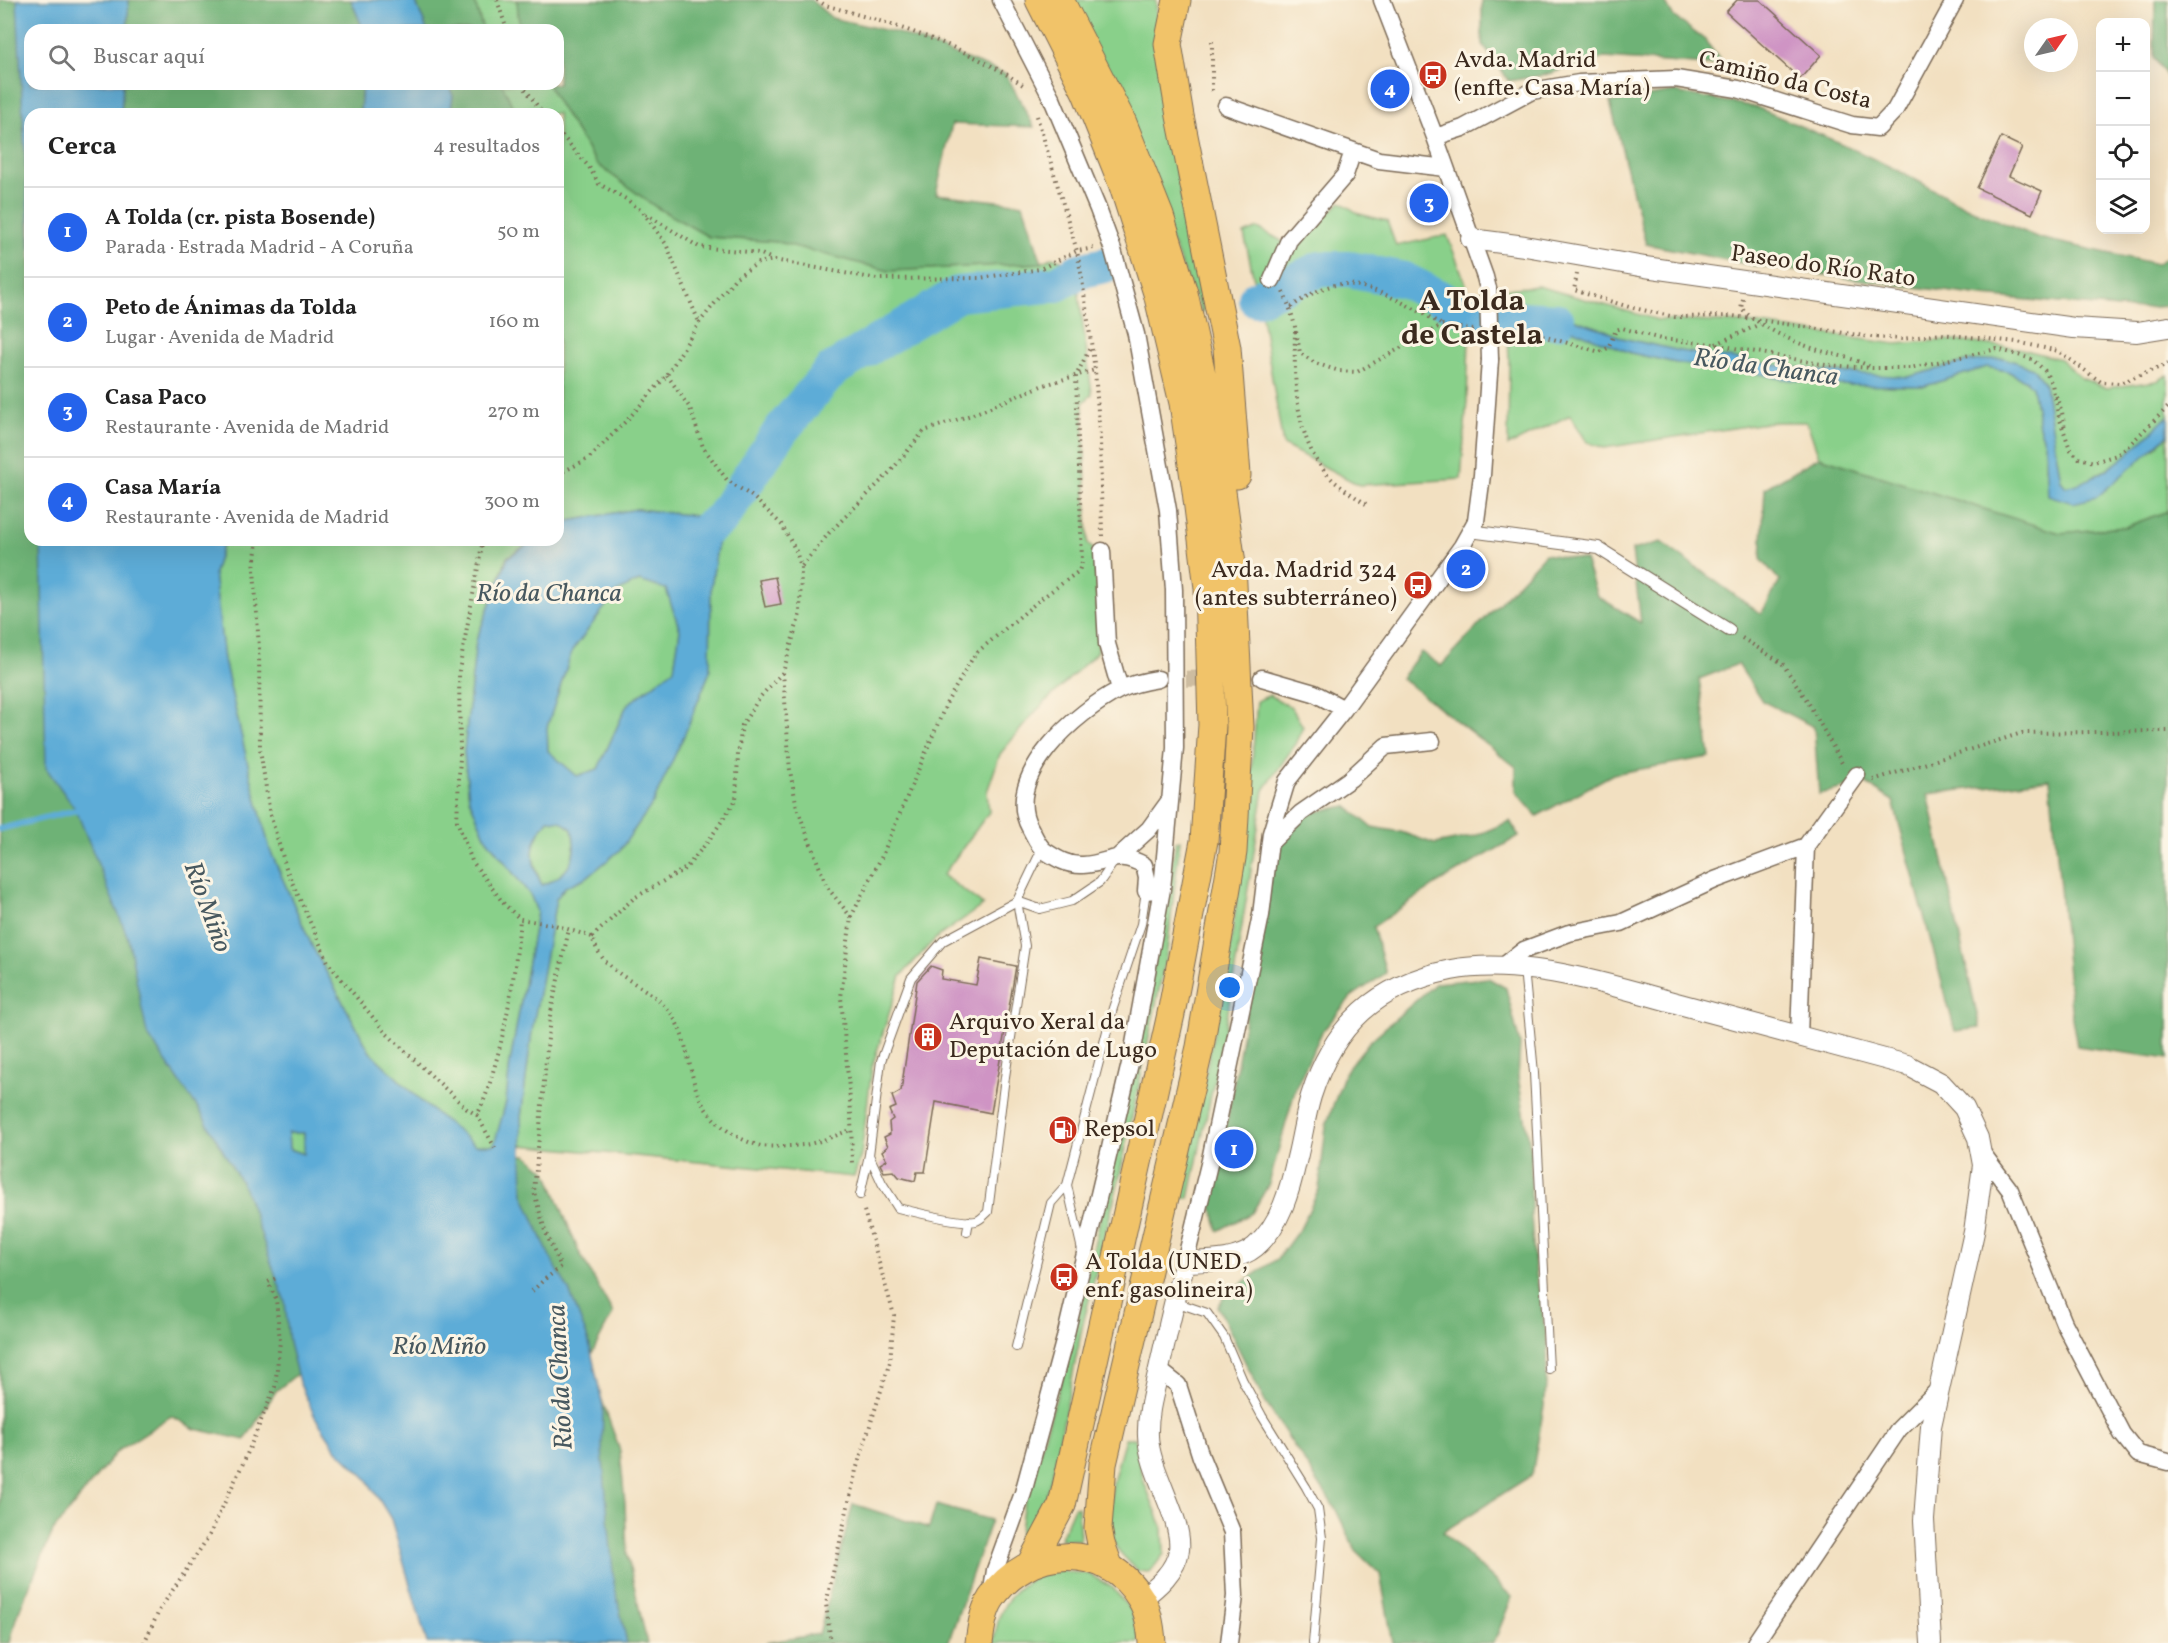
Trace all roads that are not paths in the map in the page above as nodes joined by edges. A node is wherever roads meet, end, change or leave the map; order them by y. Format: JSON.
{"nodes":[{"id":1,"x":1001,"y":0,"type":"edge"},
{"id":2,"x":1040,"y":0,"type":"edge"},
{"id":3,"x":1060,"y":0,"type":"edge"},
{"id":4,"x":1177,"y":0,"type":"edge"},
{"id":5,"x":1955,"y":0,"type":"edge"},
{"id":6,"x":1384,"y":3,"type":"edge"},
{"id":7,"x":1226,"y":106,"type":"road end"},
{"id":8,"x":1435,"y":137,"type":"junction"},
{"id":9,"x":1353,"y":151,"type":"junction"},
{"id":10,"x":1446,"y":168,"type":"junction"},
{"id":11,"x":1471,"y":238,"type":"junction"},
{"id":12,"x":1272,"y":280,"type":"dead end"},
{"id":13,"x":2168,"y":327,"type":"edge"},
{"id":14,"x":1470,"y":531,"type":"junction"},
{"id":15,"x":1102,"y":551,"type":"road end"},
{"id":16,"x":1729,"y":630,"type":"road end"},
{"id":17,"x":1262,"y":678,"type":"tunnel mouth"},
{"id":18,"x":1158,"y":679,"type":"tunnel mouth"},
{"id":19,"x":1120,"y":690,"type":"junction"},
{"id":20,"x":1344,"y":709,"type":"junction"},
{"id":21,"x":1240,"y":728,"type":"junction"},
{"id":22,"x":1432,"y":741,"type":"dead end"},
{"id":23,"x":1857,"y":774,"type":"road end"},
{"id":24,"x":1171,"y":799,"type":"junction"},
{"id":25,"x":1270,"y":843,"type":"junction"},
{"id":26,"x":1806,"y":846,"type":"junction"},
{"id":27,"x":1042,"y":849,"type":"junction"},
{"id":28,"x":1118,"y":856,"type":"junction"},
{"id":29,"x":1154,"y":890,"type":"junction"},
{"id":30,"x":1017,"y":901,"type":"junction"},
{"id":31,"x":1502,"y":967,"type":"junction"},
{"id":32,"x":1524,"y":968,"type":"junction"},
{"id":33,"x":1799,"y":1036,"type":"junction"},
{"id":34,"x":1980,"y":1150,"type":"junction"},
{"id":35,"x":869,"y":1155,"type":"junction"},
{"id":36,"x":1067,"y":1185,"type":"junction"},
{"id":37,"x":860,"y":1195,"type":"road end"},
{"id":38,"x":969,"y":1221,"type":"junction"},
{"id":39,"x":968,"y":1232,"type":"dead end"},
{"id":40,"x":1084,"y":1261,"type":"junction"},
{"id":41,"x":1185,"y":1263,"type":"junction"},
{"id":42,"x":1174,"y":1302,"type":"junction"},
{"id":43,"x":1016,"y":1347,"type":"dead end"},
{"id":44,"x":1549,"y":1369,"type":"dead end"},
{"id":45,"x":1159,"y":1370,"type":"junction"},
{"id":46,"x":1938,"y":1390,"type":"junction"},
{"id":47,"x":2168,"y":1462,"type":"edge"},
{"id":48,"x":1031,"y":1563,"type":"junction"},
{"id":49,"x":1110,"y":1568,"type":"junction"},
{"id":50,"x":1141,"y":1599,"type":"junction"},
{"id":51,"x":990,"y":1600,"type":"junction"},
{"id":52,"x":979,"y":1643,"type":"edge"},
{"id":53,"x":1152,"y":1643,"type":"edge"},
{"id":54,"x":1229,"y":1643,"type":"edge"},
{"id":55,"x":1313,"y":1643,"type":"edge"},
{"id":56,"x":1755,"y":1643,"type":"edge"},
{"id":57,"x":1931,"y":1643,"type":"edge"}],
"edges":[{"from":1,"to":24,"type":"street"},
{"from":2,"to":48,"type":"highway"},
{"from":3,"to":21,"type":"highway"},
{"from":4,"to":21,"type":"highway"},
{"from":5,"to":8,"type":"street","name":"Camiño da Costa"},
{"from":6,"to":8,"type":"street"},
{"from":7,"to":9,"type":"street"},
{"from":8,"to":10,"type":"street"},
{"from":9,"to":10,"type":"street"},
{"from":9,"to":12,"type":"street"},
{"from":10,"to":11,"type":"street"},
{"from":11,"to":13,"type":"street","name":"Paseo do Río Rato"},
{"from":11,"to":14,"type":"street","bridge":true},
{"from":14,"to":16,"type":"street"},
{"from":14,"to":20,"type":"street"},
{"from":15,"to":19,"type":"street"},
{"from":17,"to":20,"type":"street"},
{"from":18,"to":19,"type":"street"},
{"from":19,"to":27,"type":"street"},
{"from":20,"to":25,"type":"street"},
{"from":21,"to":49,"type":"highway"},
{"from":22,"to":25,"type":"street"},
{"from":23,"to":26,"type":"street"},
{"from":24,"to":28,"type":"street"},
{"from":24,"to":29,"type":"street"},
{"from":25,"to":41,"type":"street"},
{"from":26,"to":31,"type":"street"},
{"from":26,"to":33,"type":"street"},
{"from":27,"to":28,"type":"street"},
{"from":27,"to":30,"type":"lane"},
{"from":28,"to":29,"type":"street"},
{"from":28,"to":30,"type":"lane"},
{"from":29,"to":36,"type":"lane"},
{"from":29,"to":40,"type":"street"},
{"from":30,"to":35,"type":"lane"},
{"from":30,"to":38,"type":"lane"},
{"from":31,"to":32,"type":"street"},
{"from":31,"to":41,"type":"street"},
{"from":32,"to":33,"type":"street"},
{"from":32,"to":44,"type":"lane"},
{"from":33,"to":34,"type":"street"},
{"from":34,"to":46,"type":"street"},
{"from":34,"to":47,"type":"street"},
{"from":35,"to":37,"type":"lane"},
{"from":35,"to":38,"type":"lane"},
{"from":36,"to":40,"type":"lane"},
{"from":36,"to":43,"type":"lane"},
{"from":38,"to":39,"type":"lane"},
{"from":40,"to":51,"type":"street"},
{"from":41,"to":42,"type":"street"},
{"from":42,"to":45,"type":"street"},
{"from":42,"to":55,"type":"lane"},
{"from":45,"to":50,"type":"street"},
{"from":45,"to":54,"type":"street"},
{"from":46,"to":56,"type":"street"},
{"from":46,"to":57,"type":"street"},
{"from":48,"to":49,"type":"highway"},
{"from":48,"to":51,"type":"highway"},
{"from":49,"to":50,"type":"highway"},
{"from":50,"to":53,"type":"highway"},
{"from":51,"to":52,"type":"highway"}]}
